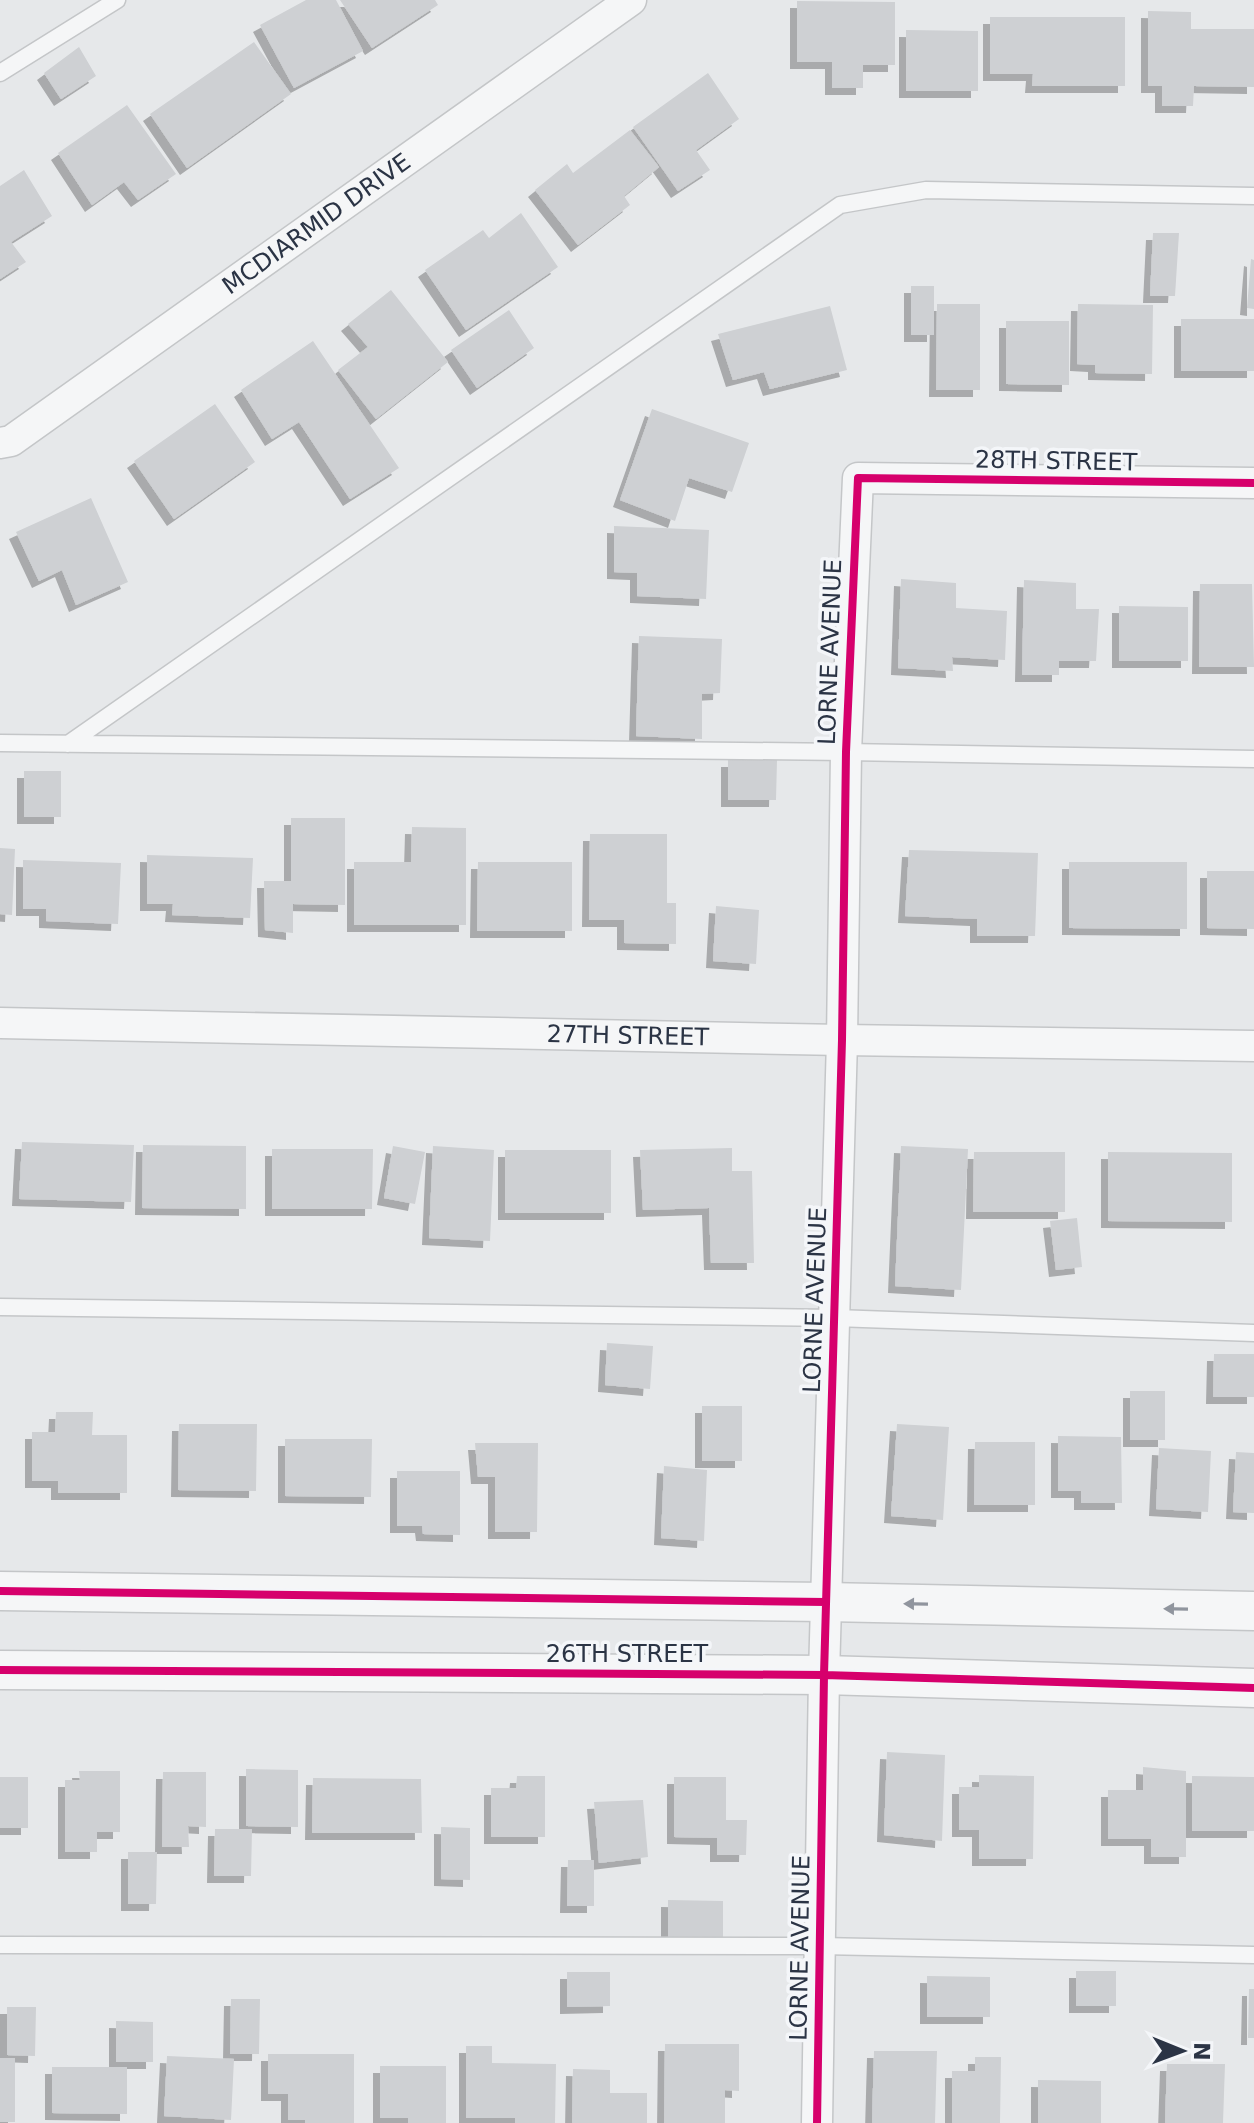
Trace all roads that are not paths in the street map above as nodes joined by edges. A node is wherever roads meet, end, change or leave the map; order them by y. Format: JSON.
{"nodes":[{"id":1,"x":117,"y":0,"type":"edge"},
{"id":2,"x":631,"y":0,"type":"edge"},
{"id":3,"x":0,"y":73,"type":"edge"},
{"id":4,"x":1254,"y":196,"type":"edge"},
{"id":5,"x":0,"y":443,"type":"edge"},
{"id":6,"x":858,"y":478,"type":"joint"},
{"id":7,"x":1254,"y":483,"type":"edge"},
{"id":8,"x":0,"y":743,"type":"edge"},
{"id":9,"x":68,"y":744,"type":"junction"},
{"id":10,"x":846,"y":752,"type":"junction"},
{"id":11,"x":1254,"y":759,"type":"edge"},
{"id":12,"x":0,"y":1023,"type":"edge"},
{"id":13,"x":842,"y":1040,"type":"junction"},
{"id":14,"x":1254,"y":1046,"type":"edge"},
{"id":15,"x":0,"y":1307,"type":"edge"},
{"id":16,"x":835,"y":1318,"type":"junction"},
{"id":17,"x":1254,"y":1333,"type":"edge"},
{"id":18,"x":0,"y":1591,"type":"edge"},
{"id":19,"x":826,"y":1602,"type":"junction"},
{"id":20,"x":1254,"y":1611,"type":"edge"},
{"id":21,"x":0,"y":1670,"type":"edge"},
{"id":22,"x":824,"y":1675,"type":"junction"},
{"id":23,"x":1254,"y":1688,"type":"edge"},
{"id":24,"x":0,"y":1945,"type":"edge"},
{"id":25,"x":820,"y":1946,"type":"junction"},
{"id":26,"x":1254,"y":1955,"type":"edge"},
{"id":27,"x":817,"y":2123,"type":"edge"}],
"edges":[{"from":1,"to":3,"type":"lane"},
{"from":2,"to":5,"type":"street","name":"MCDIARMID DRIVE"},
{"from":4,"to":9,"type":"lane"},
{"from":6,"to":7,"type":"street","name":"28TH STREET"},
{"from":6,"to":10,"type":"street","name":"LORNE AVENUE"},
{"from":8,"to":9,"type":"lane"},
{"from":9,"to":10,"type":"lane"},
{"from":10,"to":11,"type":"lane"},
{"from":10,"to":13,"type":"street","name":"LORNE AVENUE"},
{"from":12,"to":13,"type":"street","name":"27TH STREET"},
{"from":13,"to":14,"type":"street","name":"27TH STREET"},
{"from":13,"to":16,"type":"street","name":"LORNE AVENUE"},
{"from":15,"to":16,"type":"lane"},
{"from":16,"to":17,"type":"lane"},
{"from":16,"to":19,"type":"street","name":"LORNE AVENUE"},
{"from":18,"to":19,"type":"street"},
{"from":20,"to":19,"type":"street","one_way":true},
{"from":19,"to":22,"type":"street","name":"LORNE AVENUE"},
{"from":21,"to":22,"type":"street","name":"26TH STREET"},
{"from":22,"to":23,"type":"street","name":"26TH STREET"},
{"from":22,"to":25,"type":"street","name":"LORNE AVENUE"},
{"from":24,"to":25,"type":"lane"},
{"from":25,"to":26,"type":"lane"},
{"from":25,"to":27,"type":"street","name":"LORNE AVENUE"}]}
